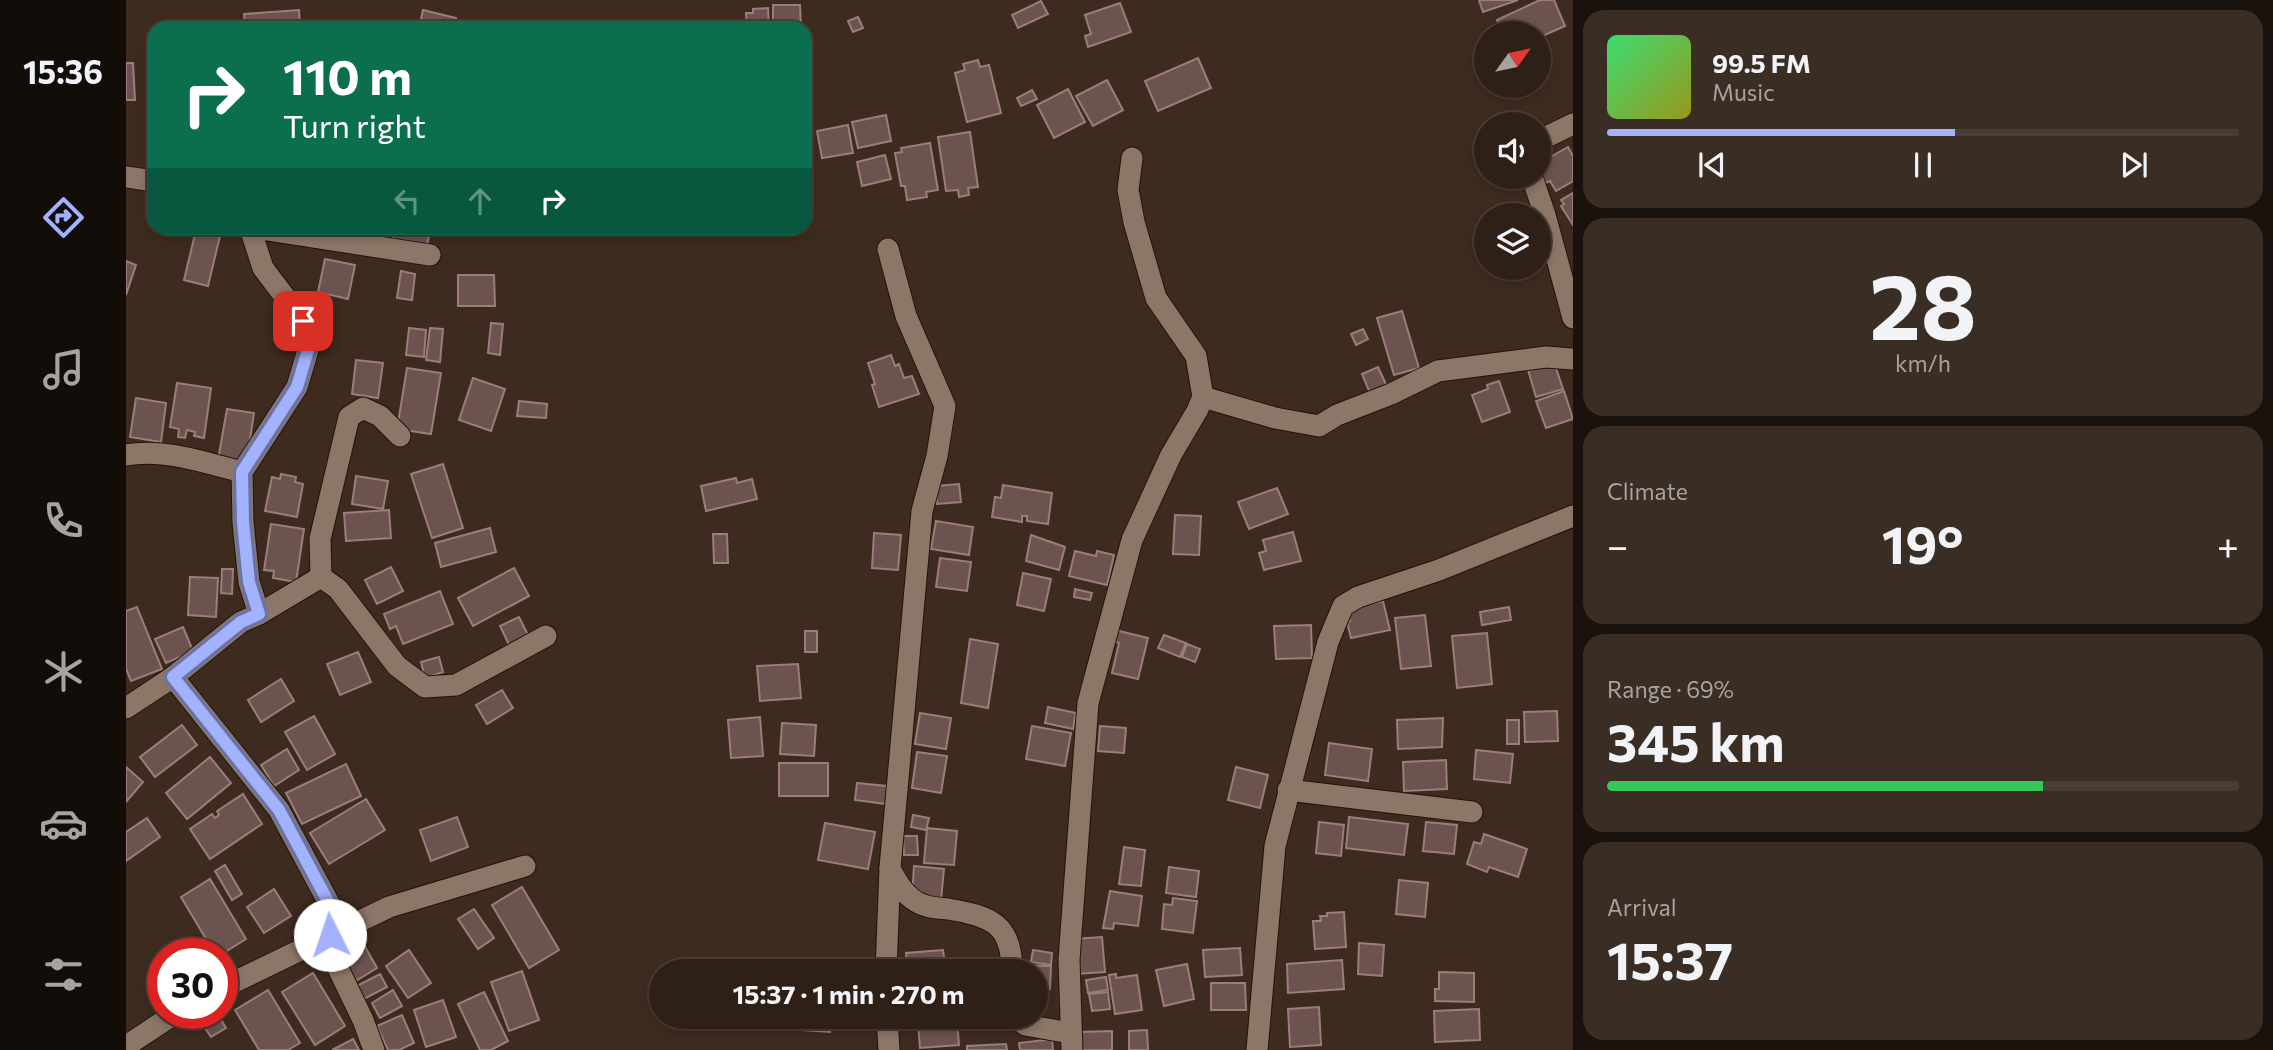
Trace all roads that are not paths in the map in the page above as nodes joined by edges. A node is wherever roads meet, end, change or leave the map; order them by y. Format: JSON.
{"nodes":[{"id":1,"x":1573,"y":124,"type":"edge"},
{"id":2,"x":1551,"y":135,"type":"edge"},
{"id":3,"x":1132,"y":158,"type":"dead end"},
{"id":4,"x":126,"y":177,"type":"edge"},
{"id":5,"x":147,"y":180,"type":"edge"},
{"id":6,"x":1536,"y":189,"type":"edge"},
{"id":7,"x":254,"y":235,"type":"edge"},
{"id":8,"x":298,"y":235,"type":"edge"},
{"id":9,"x":888,"y":250,"type":"dead end"},
{"id":10,"x":430,"y":255,"type":"dead end"},
{"id":11,"x":1573,"y":318,"type":"edge"},
{"id":12,"x":1573,"y":355,"type":"edge"},
{"id":13,"x":1203,"y":397,"type":"junction"},
{"id":14,"x":400,"y":436,"type":"dead end"},
{"id":15,"x":126,"y":455,"type":"edge"},
{"id":16,"x":242,"y":472,"type":"junction"},
{"id":17,"x":1573,"y":516,"type":"edge"},
{"id":18,"x":321,"y":577,"type":"junction"},
{"id":19,"x":259,"y":614,"type":"junction"},
{"id":20,"x":546,"y":636,"type":"dead end"},
{"id":21,"x":173,"y":677,"type":"junction"},
{"id":22,"x":126,"y":708,"type":"edge"},
{"id":23,"x":1288,"y":790,"type":"junction"},
{"id":24,"x":1472,"y":812,"type":"dead end"},
{"id":25,"x":525,"y":866,"type":"dead end"},
{"id":26,"x":890,"y":868,"type":"junction"},
{"id":27,"x":330,"y":935,"type":"junction"},
{"id":28,"x":886,"y":959,"type":"edge"},
{"id":29,"x":1012,"y":959,"type":"edge"},
{"id":30,"x":238,"y":980,"type":"edge"},
{"id":31,"x":152,"y":1029,"type":"edge"},
{"id":32,"x":888,"y":1029,"type":"edge"},
{"id":33,"x":1036,"y":1029,"type":"edge"},
{"id":34,"x":1071,"y":1042,"type":"edge"},
{"id":35,"x":126,"y":1046,"type":"edge"},
{"id":36,"x":374,"y":1050,"type":"edge"},
{"id":37,"x":890,"y":1050,"type":"edge"},
{"id":38,"x":1257,"y":1050,"type":"edge"}],
"edges":[{"from":1,"to":2,"type":"street"},
{"from":3,"to":13,"type":"street"},
{"from":4,"to":5,"type":"street"},
{"from":6,"to":11,"type":"street"},
{"from":7,"to":16,"type":"street"},
{"from":8,"to":10,"type":"street"},
{"from":9,"to":26,"type":"street"},
{"from":12,"to":13,"type":"street"},
{"from":13,"to":34,"type":"street"},
{"from":14,"to":18,"type":"street"},
{"from":15,"to":16,"type":"street"},
{"from":16,"to":19,"type":"street"},
{"from":17,"to":23,"type":"street"},
{"from":18,"to":19,"type":"street"},
{"from":18,"to":20,"type":"street"},
{"from":19,"to":21,"type":"street"},
{"from":21,"to":22,"type":"street"},
{"from":21,"to":27,"type":"street"},
{"from":23,"to":24,"type":"street"},
{"from":23,"to":38,"type":"street"},
{"from":25,"to":27,"type":"street"},
{"from":26,"to":28,"type":"street"},
{"from":26,"to":29,"type":"street"},
{"from":27,"to":30,"type":"street"},
{"from":27,"to":36,"type":"street"},
{"from":31,"to":35,"type":"street"},
{"from":32,"to":37,"type":"street"},
{"from":33,"to":34,"type":"street"}]}
